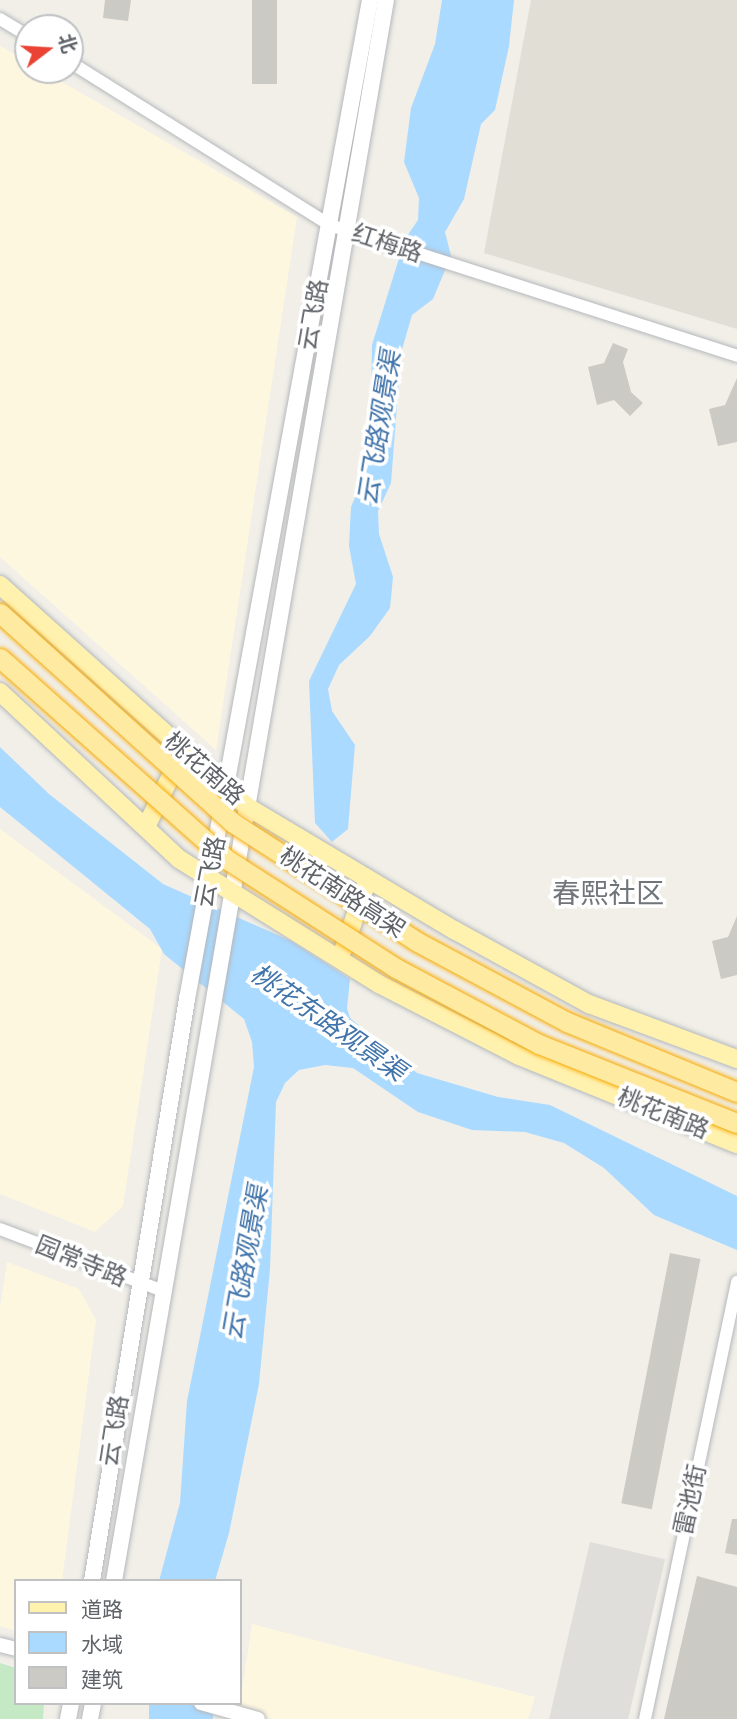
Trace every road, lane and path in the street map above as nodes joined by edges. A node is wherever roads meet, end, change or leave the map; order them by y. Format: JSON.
{"nodes":[{"id":1,"x":370,"y":0,"type":"edge"},
{"id":2,"x":386,"y":0,"type":"edge"},
{"id":3,"x":84,"y":71,"type":"edge"},
{"id":4,"x":330,"y":225,"type":"junction"},
{"id":5,"x":346,"y":231,"type":"junction"},
{"id":6,"x":737,"y":356,"type":"edge"},
{"id":7,"x":0,"y":585,"type":"edge"},
{"id":8,"x":0,"y":613,"type":"edge"},
{"id":9,"x":0,"y":658,"type":"edge"},
{"id":10,"x":0,"y":692,"type":"edge"},
{"id":11,"x":183,"y":751,"type":"junction"},
{"id":12,"x":226,"y":792,"type":"junction"},
{"id":13,"x":246,"y":806,"type":"junction"},
{"id":14,"x":147,"y":825,"type":"junction"},
{"id":15,"x":368,"y":878,"type":"junction"},
{"id":16,"x":209,"y":885,"type":"junction"},
{"id":17,"x":231,"y":898,"type":"junction"},
{"id":18,"x":340,"y":959,"type":"junction"},
{"id":19,"x":737,"y":1059,"type":"edge"},
{"id":20,"x":737,"y":1092,"type":"edge"},
{"id":21,"x":737,"y":1123,"type":"edge"},
{"id":22,"x":737,"y":1144,"type":"edge"},
{"id":23,"x":0,"y":1229,"type":"edge"},
{"id":24,"x":737,"y":1282,"type":"edge"},
{"id":25,"x":138,"y":1284,"type":"junction"},
{"id":26,"x":163,"y":1291,"type":"junction"},
{"id":27,"x":92,"y":1579,"type":"edge"},
{"id":28,"x":114,"y":1579,"type":"edge"},
{"id":29,"x":208,"y":1705,"type":"edge"},
{"id":30,"x":258,"y":1719,"type":"edge"},
{"id":31,"x":645,"y":1719,"type":"edge"}],
"edges":[{"from":1,"to":4,"type":"main road","name":"云飞路"},
{"from":2,"to":5,"type":"main road","name":"云飞路"},
{"from":3,"to":4,"type":"street","name":"红梅路"},
{"from":4,"to":5,"type":"street","name":"红梅路"},
{"from":4,"to":12,"type":"main road","name":"云飞路"},
{"from":5,"to":6,"type":"street","name":"红梅路"},
{"from":5,"to":13,"type":"main road","name":"云飞路"},
{"from":7,"to":11,"type":"main road","name":"桃花南路"},
{"from":8,"to":20,"type":"highway","name":"桃花南路高架","bridge":true},
{"from":9,"to":21,"type":"highway","name":"桃花南路高架","bridge":true},
{"from":10,"to":14,"type":"main road","name":"桃花南路"},
{"from":11,"to":12,"type":"main road","name":"桃花南路"},
{"from":11,"to":14,"type":"main road"},
{"from":12,"to":13,"type":"main road","name":"桃花南路"},
{"from":12,"to":16,"type":"main road","name":"云飞路"},
{"from":13,"to":15,"type":"main road","name":"桃花南路"},
{"from":13,"to":17,"type":"main road","name":"云飞路"},
{"from":14,"to":16,"type":"main road","name":"桃花南路"},
{"from":15,"to":18,"type":"main road"},
{"from":15,"to":19,"type":"main road","name":"桃花南路"},
{"from":16,"to":17,"type":"main road","name":"桃花南路"},
{"from":16,"to":25,"type":"main road","name":"云飞路"},
{"from":17,"to":18,"type":"main road","name":"桃花南路"},
{"from":17,"to":26,"type":"main road","name":"云飞路"},
{"from":18,"to":22,"type":"main road","name":"桃花南路"},
{"from":23,"to":25,"type":"street","name":"园常寺路"},
{"from":24,"to":31,"type":"street","name":"雷池街"},
{"from":25,"to":26,"type":"street","name":"园常寺路"},
{"from":25,"to":27,"type":"main road","name":"云飞路"},
{"from":26,"to":28,"type":"main road","name":"云飞路"},
{"from":29,"to":30,"type":"street"}]}
